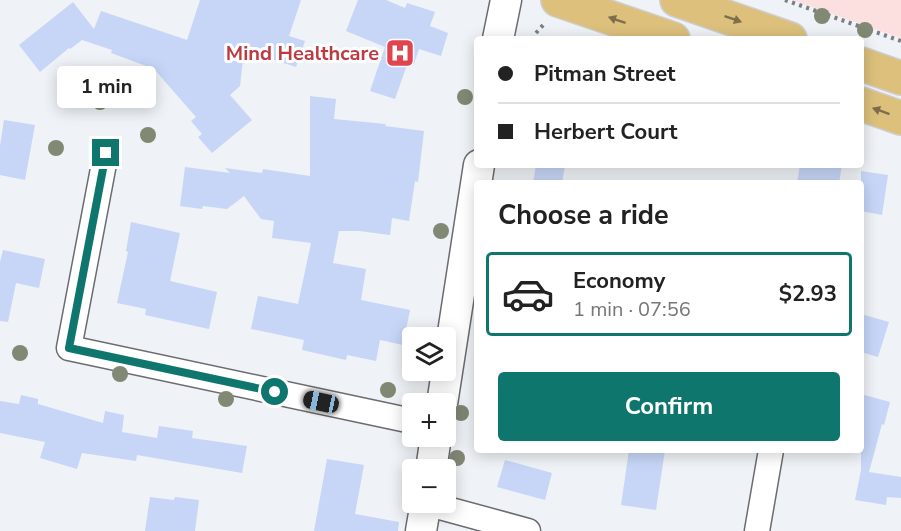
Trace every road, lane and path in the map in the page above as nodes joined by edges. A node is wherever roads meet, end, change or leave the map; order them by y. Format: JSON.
{"nodes":[{"id":1,"x":506,"y":0,"type":"edge"},
{"id":2,"x":677,"y":0,"type":"edge"},
{"id":3,"x":785,"y":0,"type":"edge"},
{"id":4,"x":552,"y":11,"type":"edge"},
{"id":5,"x":536,"y":33,"type":"dead end"},
{"id":6,"x":499,"y":36,"type":"edge"},
{"id":7,"x":660,"y":36,"type":"edge"},
{"id":8,"x":781,"y":36,"type":"edge"},
{"id":9,"x":901,"y":41,"type":"edge"},
{"id":10,"x":864,"y":65,"type":"edge"},
{"id":11,"x":901,"y":78,"type":"edge"},
{"id":12,"x":864,"y":105,"type":"edge"},
{"id":13,"x":901,"y":118,"type":"edge"},
{"id":14,"x":106,"y":153,"type":"dead end"},
{"id":15,"x":474,"y":197,"type":"edge"},
{"id":16,"x":444,"y":393,"type":"edge"},
{"id":17,"x":402,"y":419,"type":"edge"},
{"id":18,"x":770,"y":453,"type":"edge"},
{"id":19,"x":456,"y":511,"type":"edge"},
{"id":20,"x":424,"y":513,"type":"edge"},
{"id":21,"x":421,"y":531,"type":"edge"},
{"id":22,"x":528,"y":531,"type":"edge"},
{"id":23,"x":757,"y":531,"type":"edge"}],
"edges":[{"from":1,"to":6,"type":"street"},
{"from":2,"to":8,"type":"highway","one_way":true},
{"from":3,"to":9,"type":"path"},
{"from":4,"to":5,"type":"path"},
{"from":7,"to":4,"type":"highway","one_way":true},
{"from":10,"to":11,"type":"highway"},
{"from":13,"to":12,"type":"highway","one_way":true},
{"from":14,"to":17,"type":"street"},
{"from":15,"to":16,"type":"street"},
{"from":18,"to":23,"type":"street"},
{"from":19,"to":22,"type":"street"},
{"from":20,"to":21,"type":"street"}]}
